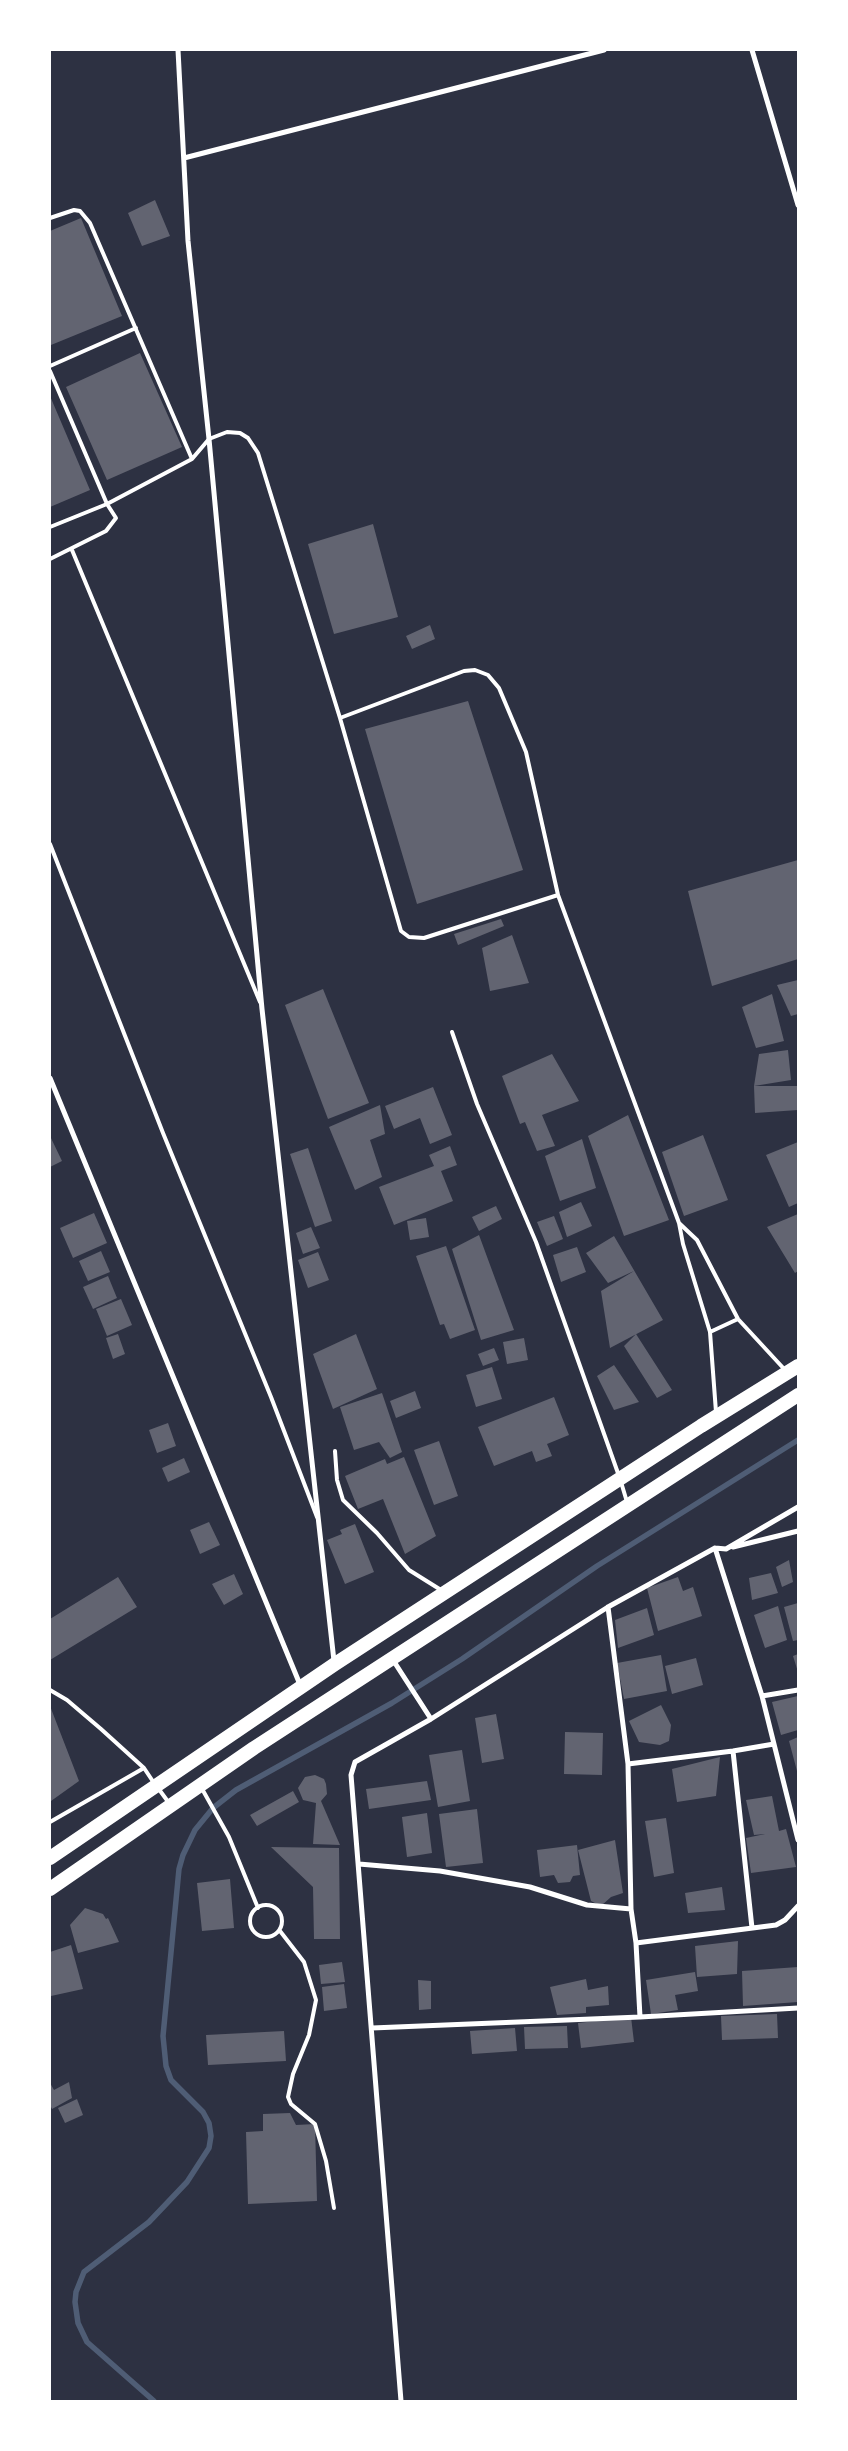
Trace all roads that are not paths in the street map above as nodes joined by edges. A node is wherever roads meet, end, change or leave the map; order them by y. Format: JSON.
{"nodes":[{"id":1,"x":178,"y":50,"type":"edge"},
{"id":2,"x":604,"y":50,"type":"edge"},
{"id":3,"x":752,"y":50,"type":"edge"},
{"id":4,"x":184,"y":158,"type":"junction"},
{"id":5,"x":798,"y":205,"type":"edge"},
{"id":6,"x":50,"y":218,"type":"edge"},
{"id":7,"x":136,"y":328,"type":"junction"},
{"id":8,"x":50,"y":366,"type":"edge"},
{"id":9,"x":50,"y":371,"type":"edge"},
{"id":10,"x":209,"y":439,"type":"junction"},
{"id":11,"x":192,"y":458,"type":"junction"},
{"id":12,"x":107,"y":504,"type":"junction"},
{"id":13,"x":50,"y":527,"type":"edge"},
{"id":14,"x":72,"y":550,"type":"junction"},
{"id":15,"x":50,"y":559,"type":"edge"},
{"id":16,"x":340,"y":718,"type":"junction"},
{"id":17,"x":50,"y":844,"type":"edge"},
{"id":18,"x":558,"y":894,"type":"junction"},
{"id":19,"x":262,"y":1009,"type":"junction"},
{"id":20,"x":452,"y":1032,"type":"dead end"},
{"id":21,"x":50,"y":1078,"type":"edge"},
{"id":22,"x":678,"y":1223,"type":"junction"},
{"id":23,"x":738,"y":1319,"type":"junction"},
{"id":24,"x":710,"y":1332,"type":"junction"},
{"id":25,"x":793,"y":1369,"type":"edge"},
{"id":26,"x":798,"y":1395,"type":"edge"},
{"id":27,"x":716,"y":1417,"type":"junction"},
{"id":28,"x":335,"y":1451,"type":"dead end"},
{"id":29,"x":620,"y":1479,"type":"junction"},
{"id":30,"x":627,"y":1504,"type":"junction"},
{"id":31,"x":798,"y":1507,"type":"edge"},
{"id":32,"x":320,"y":1526,"type":"junction"},
{"id":33,"x":798,"y":1531,"type":"edge"},
{"id":34,"x":715,"y":1548,"type":"junction"},
{"id":35,"x":726,"y":1549,"type":"junction"},
{"id":36,"x":445,"y":1593,"type":"junction"},
{"id":37,"x":608,"y":1607,"type":"junction"},
{"id":38,"x":392,"y":1658,"type":"junction"},
{"id":39,"x":335,"y":1664,"type":"junction"},
{"id":40,"x":301,"y":1687,"type":"junction"},
{"id":41,"x":50,"y":1690,"type":"edge"},
{"id":42,"x":798,"y":1690,"type":"edge"},
{"id":43,"x":762,"y":1696,"type":"junction"},
{"id":44,"x":431,"y":1718,"type":"junction"},
{"id":45,"x":774,"y":1744,"type":"junction"},
{"id":46,"x":733,"y":1752,"type":"junction"},
{"id":47,"x":628,"y":1764,"type":"junction"},
{"id":48,"x":144,"y":1768,"type":"junction"},
{"id":49,"x":156,"y":1786,"type":"junction"},
{"id":50,"x":200,"y":1786,"type":"junction"},
{"id":51,"x":172,"y":1807,"type":"junction"},
{"id":52,"x":50,"y":1822,"type":"edge"},
{"id":53,"x":797,"y":1829,"type":"edge"},
{"id":54,"x":798,"y":1840,"type":"edge"},
{"id":55,"x":50,"y":1858,"type":"edge"},
{"id":56,"x":359,"y":1864,"type":"junction"},
{"id":57,"x":50,"y":1889,"type":"edge"},
{"id":58,"x":798,"y":1906,"type":"edge"},
{"id":59,"x":258,"y":1908,"type":"junction"},
{"id":60,"x":631,"y":1909,"type":"junction"},
{"id":61,"x":752,"y":1928,"type":"junction"},
{"id":62,"x":280,"y":1931,"type":"junction"},
{"id":63,"x":636,"y":1943,"type":"junction"},
{"id":64,"x":798,"y":2008,"type":"edge"},
{"id":65,"x":640,"y":2017,"type":"junction"},
{"id":66,"x":372,"y":2028,"type":"junction"},
{"id":67,"x":334,"y":2208,"type":"dead end"},
{"id":68,"x":401,"y":2401,"type":"edge"}],
"edges":[{"from":1,"to":4,"type":"street"},
{"from":2,"to":4,"type":"street"},
{"from":3,"to":5,"type":"street"},
{"from":4,"to":10,"type":"street"},
{"from":6,"to":7,"type":"lane"},
{"from":7,"to":8,"type":"lane"},
{"from":7,"to":11,"type":"lane"},
{"from":9,"to":12,"type":"lane"},
{"from":10,"to":11,"type":"lane"},
{"from":10,"to":16,"type":"lane"},
{"from":10,"to":19,"type":"street"},
{"from":11,"to":12,"type":"lane"},
{"from":12,"to":13,"type":"lane"},
{"from":12,"to":14,"type":"lane"},
{"from":14,"to":15,"type":"lane"},
{"from":14,"to":19,"type":"lane"},
{"from":16,"to":18,"type":"lane"},
{"from":16,"to":18,"type":"lane"},
{"from":17,"to":32,"type":"lane"},
{"from":18,"to":22,"type":"lane"},
{"from":19,"to":32,"type":"street"},
{"from":20,"to":29,"type":"lane"},
{"from":21,"to":40,"type":"street"},
{"from":22,"to":23,"type":"lane"},
{"from":22,"to":24,"type":"lane"},
{"from":23,"to":24,"type":"lane"},
{"from":23,"to":25,"type":"lane"},
{"from":24,"to":27,"type":"lane"},
{"from":25,"to":27,"type":"highway"},
{"from":26,"to":30,"type":"highway"},
{"from":27,"to":29,"type":"highway"},
{"from":28,"to":36,"type":"lane"},
{"from":29,"to":30,"type":"lane"},
{"from":29,"to":36,"type":"highway"},
{"from":30,"to":38,"type":"highway"},
{"from":31,"to":35,"type":"street"},
{"from":32,"to":39,"type":"street"},
{"from":33,"to":35,"type":"street"},
{"from":34,"to":35,"type":"street"},
{"from":34,"to":37,"type":"street"},
{"from":34,"to":43,"type":"street"},
{"from":36,"to":39,"type":"highway"},
{"from":37,"to":44,"type":"street"},
{"from":37,"to":47,"type":"street"},
{"from":38,"to":44,"type":"street"},
{"from":38,"to":50,"type":"highway"},
{"from":39,"to":40,"type":"highway"},
{"from":40,"to":49,"type":"highway"},
{"from":41,"to":48,"type":"lane"},
{"from":42,"to":43,"type":"street"},
{"from":43,"to":45,"type":"street"},
{"from":44,"to":56,"type":"street"},
{"from":45,"to":46,"type":"street"},
{"from":45,"to":53,"type":"street"},
{"from":46,"to":47,"type":"street"},
{"from":46,"to":61,"type":"street"},
{"from":47,"to":60,"type":"street"},
{"from":48,"to":49,"type":"lane"},
{"from":48,"to":52,"type":"lane"},
{"from":49,"to":51,"type":"lane"},
{"from":49,"to":55,"type":"highway"},
{"from":50,"to":51,"type":"highway"},
{"from":50,"to":59,"type":"lane"},
{"from":51,"to":57,"type":"highway"},
{"from":53,"to":54,"type":"street"},
{"from":56,"to":60,"type":"street"},
{"from":56,"to":66,"type":"street"},
{"from":58,"to":61,"type":"street"},
{"from":59,"to":62,"type":"lane"},
{"from":59,"to":62,"type":"lane"},
{"from":60,"to":63,"type":"street"},
{"from":61,"to":63,"type":"street"},
{"from":62,"to":67,"type":"lane"},
{"from":63,"to":65,"type":"street"},
{"from":64,"to":65,"type":"street"},
{"from":65,"to":66,"type":"street"},
{"from":66,"to":68,"type":"street"}]}
